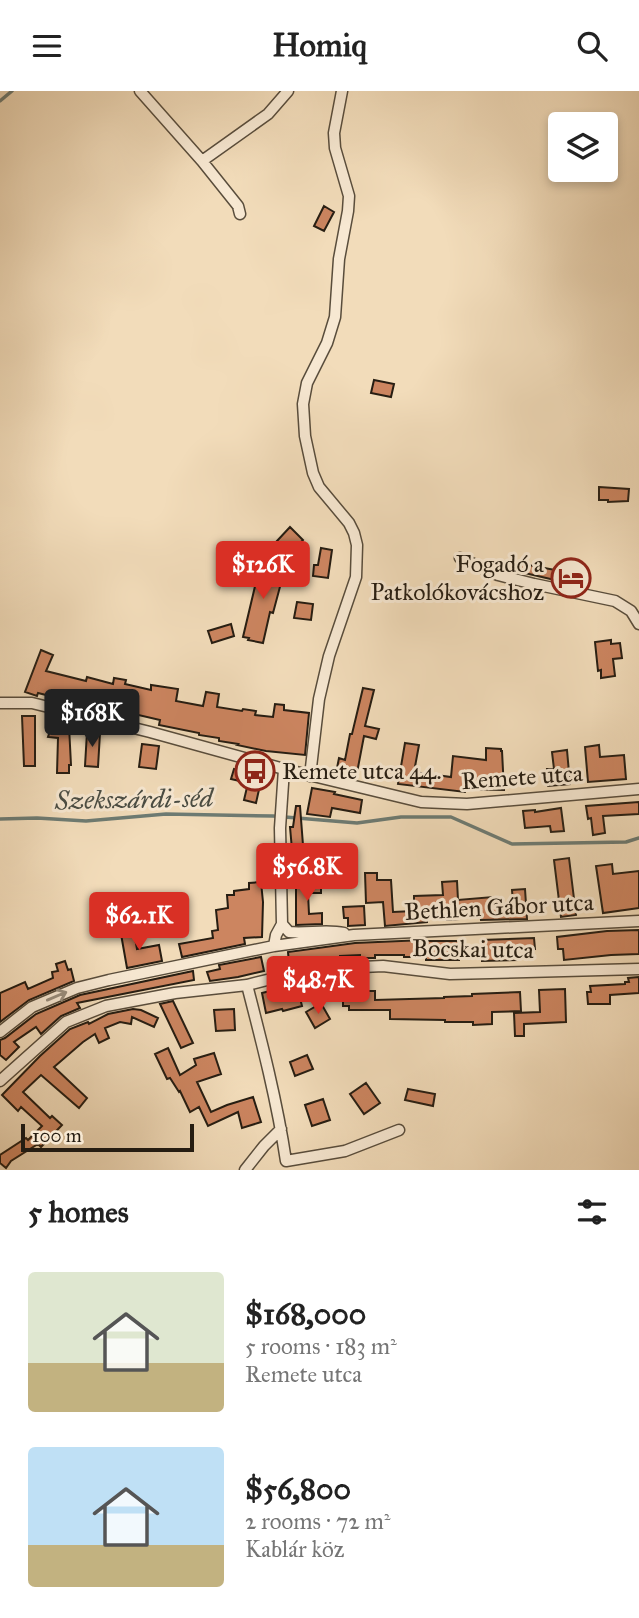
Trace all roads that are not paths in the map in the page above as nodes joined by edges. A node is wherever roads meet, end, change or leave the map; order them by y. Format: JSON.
{"nodes":[{"id":1,"x":140,"y":91,"type":"edge"},
{"id":2,"x":288,"y":91,"type":"edge"},
{"id":3,"x":342,"y":91,"type":"edge"},
{"id":4,"x":202,"y":161,"type":"junction"},
{"id":5,"x":240,"y":214,"type":"dead end"},
{"id":6,"x":460,"y":558,"type":"dead end"},
{"id":7,"x":639,"y":624,"type":"edge"},
{"id":8,"x":0,"y":703,"type":"edge"},
{"id":9,"x":284,"y":769,"type":"junction"},
{"id":10,"x":310,"y":776,"type":"junction"},
{"id":11,"x":639,"y":789,"type":"edge"},
{"id":12,"x":639,"y":921,"type":"edge"},
{"id":13,"x":282,"y":924,"type":"junction"},
{"id":14,"x":354,"y":935,"type":"junction"},
{"id":15,"x":274,"y":946,"type":"junction"},
{"id":16,"x":639,"y":969,"type":"edge"},
{"id":17,"x":247,"y":985,"type":"junction"},
{"id":18,"x":0,"y":1032,"type":"edge"},
{"id":19,"x":0,"y":1081,"type":"edge"},
{"id":20,"x":281,"y":1129,"type":"junction"},
{"id":21,"x":399,"y":1130,"type":"dead end"},
{"id":22,"x":245,"y":1170,"type":"edge"}],
"edges":[{"from":1,"to":4,"type":"street"},
{"from":2,"to":4,"type":"street"},
{"from":3,"to":10,"type":"street"},
{"from":4,"to":5,"type":"street"},
{"from":6,"to":7,"type":"street"},
{"from":8,"to":9,"type":"street","name":"Remete utca"},
{"from":9,"to":10,"type":"street","name":"Remete utca"},
{"from":9,"to":13,"type":"street"},
{"from":10,"to":11,"type":"street","name":"Remete utca"},
{"from":12,"to":14,"type":"street","name":"Bethlen Gábor utca"},
{"from":13,"to":14,"type":"street"},
{"from":13,"to":15,"type":"street"},
{"from":14,"to":15,"type":"street","name":"Bethlen Gábor utca"},
{"from":18,"to":15,"type":"street","name":"Bethlen Gábor utca","one_way":true},
{"from":16,"to":17,"type":"street","name":"Bocskai utca"},
{"from":17,"to":19,"type":"street","name":"Bocskai utca"},
{"from":17,"to":20,"type":"street"},
{"from":20,"to":21,"type":"street"},
{"from":20,"to":22,"type":"street"}]}
